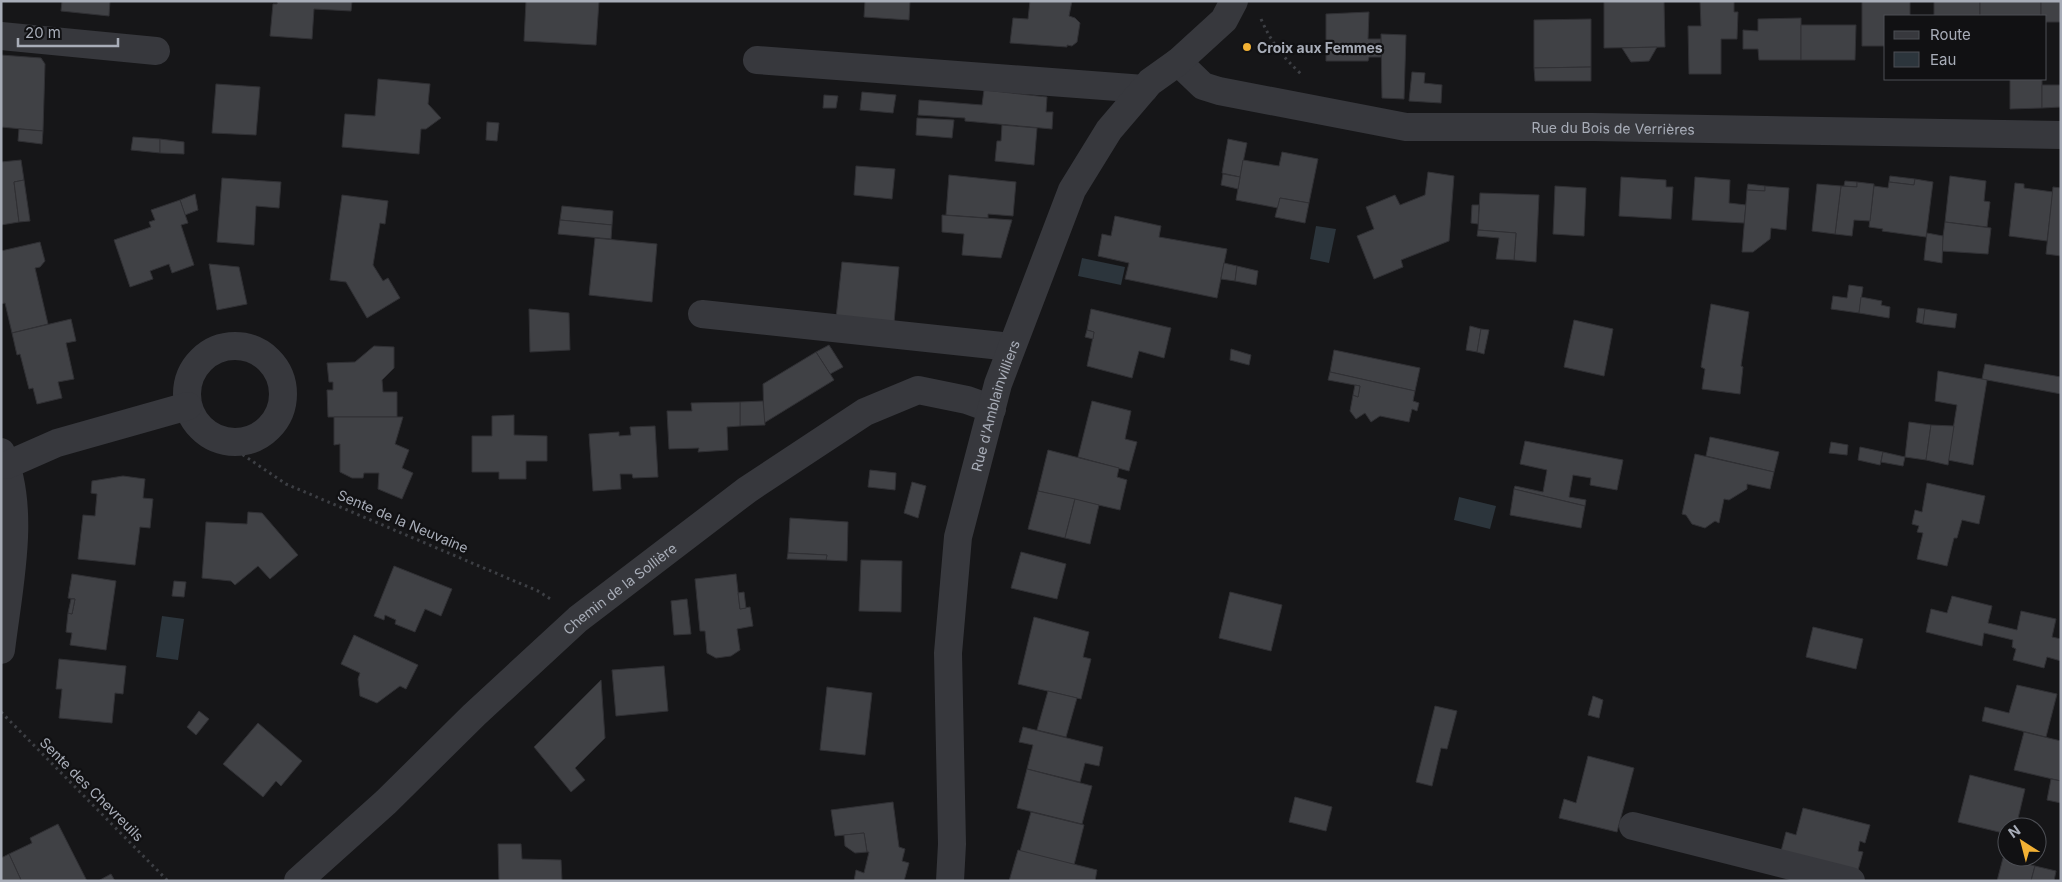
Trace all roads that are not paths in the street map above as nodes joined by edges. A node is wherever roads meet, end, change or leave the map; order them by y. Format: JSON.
{"nodes":[{"id":1,"x":1232,"y":3,"type":"edge"},
{"id":2,"x":1,"y":36,"type":"edge"},
{"id":3,"x":156,"y":51,"type":"dead end"},
{"id":4,"x":757,"y":60,"type":"dead end"},
{"id":5,"x":1178,"y":62,"type":"junction"},
{"id":6,"x":1144,"y":89,"type":"junction"},
{"id":7,"x":2061,"y":135,"type":"edge"},
{"id":8,"x":702,"y":314,"type":"dead end"},
{"id":9,"x":1012,"y":348,"type":"junction"},
{"id":10,"x":188,"y":406,"type":"junction"},
{"id":11,"x":992,"y":409,"type":"junction"},
{"id":12,"x":4,"y":459,"type":"edge"},
{"id":13,"x":1,"y":650,"type":"edge"},
{"id":14,"x":1634,"y":826,"type":"dead end"},
{"id":15,"x":298,"y":881,"type":"edge"},
{"id":16,"x":950,"y":881,"type":"edge"},
{"id":17,"x":1851,"y":881,"type":"edge"}],
"edges":[{"from":1,"to":5,"type":"street","name":"Rue d'Amblainvilliers"},
{"from":2,"to":3,"type":"street"},
{"from":4,"to":6,"type":"street"},
{"from":5,"to":6,"type":"street","name":"Rue d'Amblainvilliers"},
{"from":5,"to":7,"type":"street","name":"Rue du Bois de Verrières"},
{"from":6,"to":9,"type":"street","name":"Rue d'Amblainvilliers"},
{"from":8,"to":9,"type":"street"},
{"from":9,"to":11,"type":"street","name":"Rue d'Amblainvilliers"},
{"from":10,"to":10,"type":"street"},
{"from":10,"to":12,"type":"street"},
{"from":11,"to":15,"type":"street","name":"Chemin de la Sollière"},
{"from":11,"to":16,"type":"street","name":"Rue d'Amblainvilliers"},
{"from":12,"to":13,"type":"street"},
{"from":14,"to":17,"type":"street"}]}
